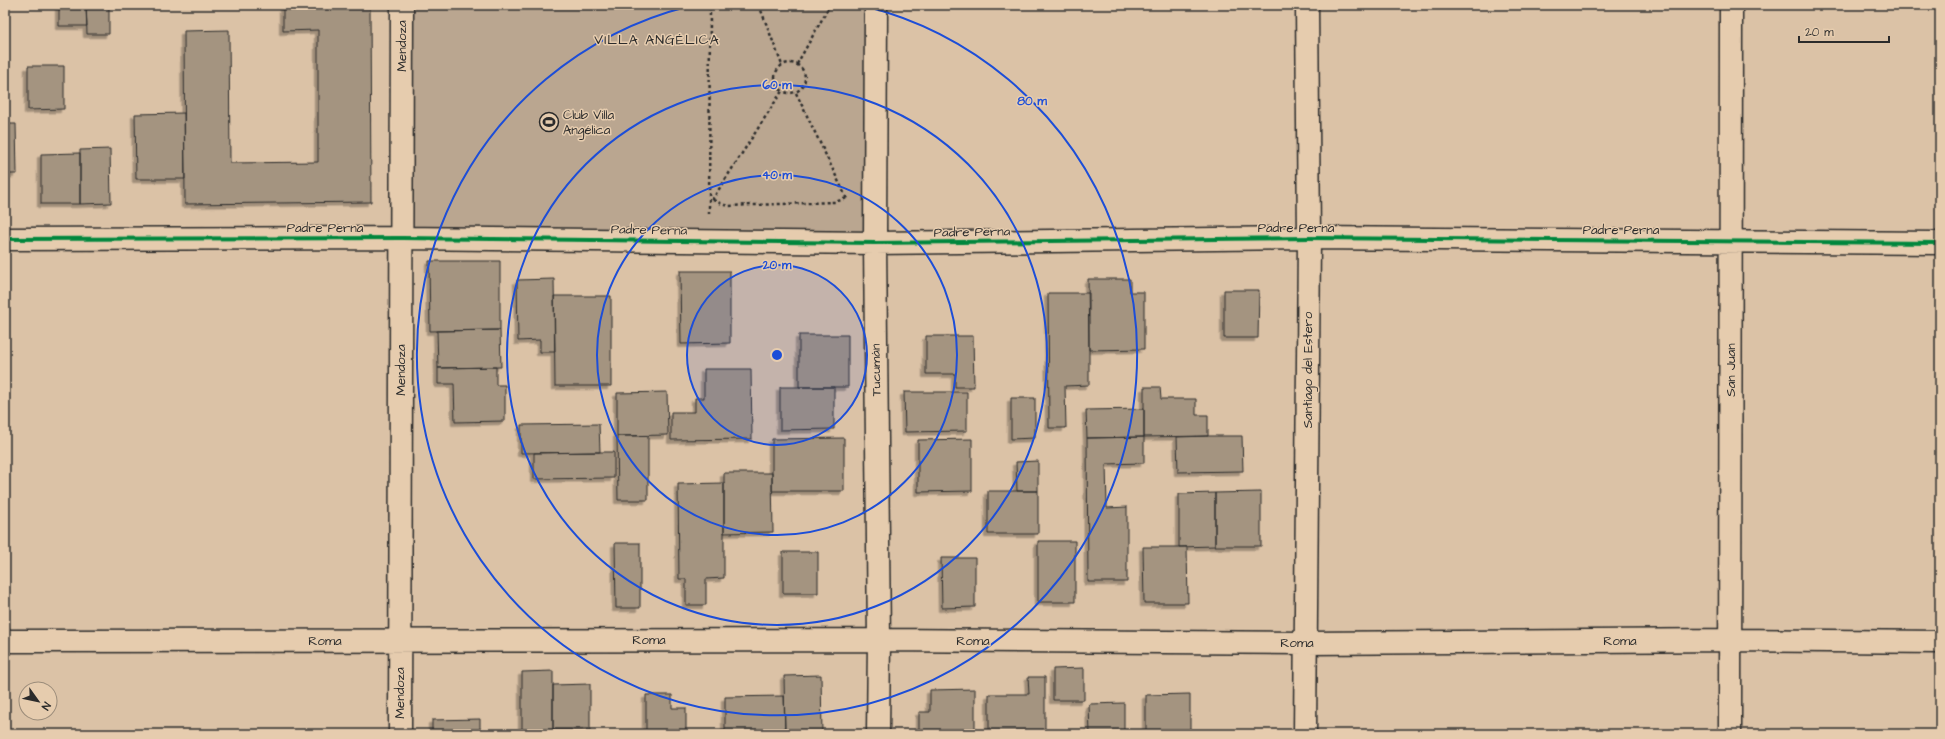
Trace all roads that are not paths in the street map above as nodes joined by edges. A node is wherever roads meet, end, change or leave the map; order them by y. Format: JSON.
{"nodes":[{"id":1,"x":402,"y":5,"type":"edge"},
{"id":2,"x":876,"y":5,"type":"edge"},
{"id":3,"x":1307,"y":5,"type":"edge"},
{"id":4,"x":1731,"y":5,"type":"edge"},
{"id":5,"x":402,"y":238,"type":"junction"},
{"id":6,"x":1309,"y":238,"type":"junction"},
{"id":7,"x":5,"y":239,"type":"edge"},
{"id":8,"x":1731,"y":240,"type":"junction"},
{"id":9,"x":875,"y":243,"type":"junction"},
{"id":10,"x":1940,"y":243,"type":"edge"},
{"id":11,"x":879,"y":640,"type":"junction"},
{"id":12,"x":1730,"y":640,"type":"junction"},
{"id":13,"x":5,"y":641,"type":"edge"},
{"id":14,"x":401,"y":641,"type":"junction"},
{"id":15,"x":1940,"y":642,"type":"edge"},
{"id":16,"x":1306,"y":643,"type":"junction"},
{"id":17,"x":400,"y":734,"type":"edge"},
{"id":18,"x":878,"y":734,"type":"edge"},
{"id":19,"x":1305,"y":734,"type":"edge"},
{"id":20,"x":1730,"y":734,"type":"edge"}],
"edges":[{"from":1,"to":5,"type":"street","name":"Mendoza"},
{"from":2,"to":9,"type":"street","name":"Tucumán"},
{"from":3,"to":6,"type":"street","name":"Santiago del Estero"},
{"from":4,"to":8,"type":"street","name":"San Juan"},
{"from":5,"to":7,"type":"street","name":"Padre Perna"},
{"from":5,"to":9,"type":"street","name":"Padre Perna"},
{"from":5,"to":14,"type":"street","name":"Mendoza"},
{"from":6,"to":8,"type":"street","name":"Padre Perna"},
{"from":6,"to":9,"type":"street","name":"Padre Perna"},
{"from":6,"to":16,"type":"street","name":"Santiago del Estero"},
{"from":8,"to":10,"type":"street","name":"Padre Perna"},
{"from":8,"to":12,"type":"street","name":"San Juan"},
{"from":9,"to":11,"type":"street","name":"Tucumán"},
{"from":11,"to":14,"type":"street","name":"Roma"},
{"from":11,"to":16,"type":"street","name":"Roma"},
{"from":11,"to":18,"type":"street","name":"Tucumán"},
{"from":12,"to":15,"type":"street","name":"Roma"},
{"from":12,"to":16,"type":"street","name":"Roma"},
{"from":12,"to":20,"type":"street","name":"San Juan"},
{"from":13,"to":14,"type":"street","name":"Roma"},
{"from":14,"to":17,"type":"street","name":"Mendoza"},
{"from":16,"to":19,"type":"street","name":"Santiago del Estero"}]}
